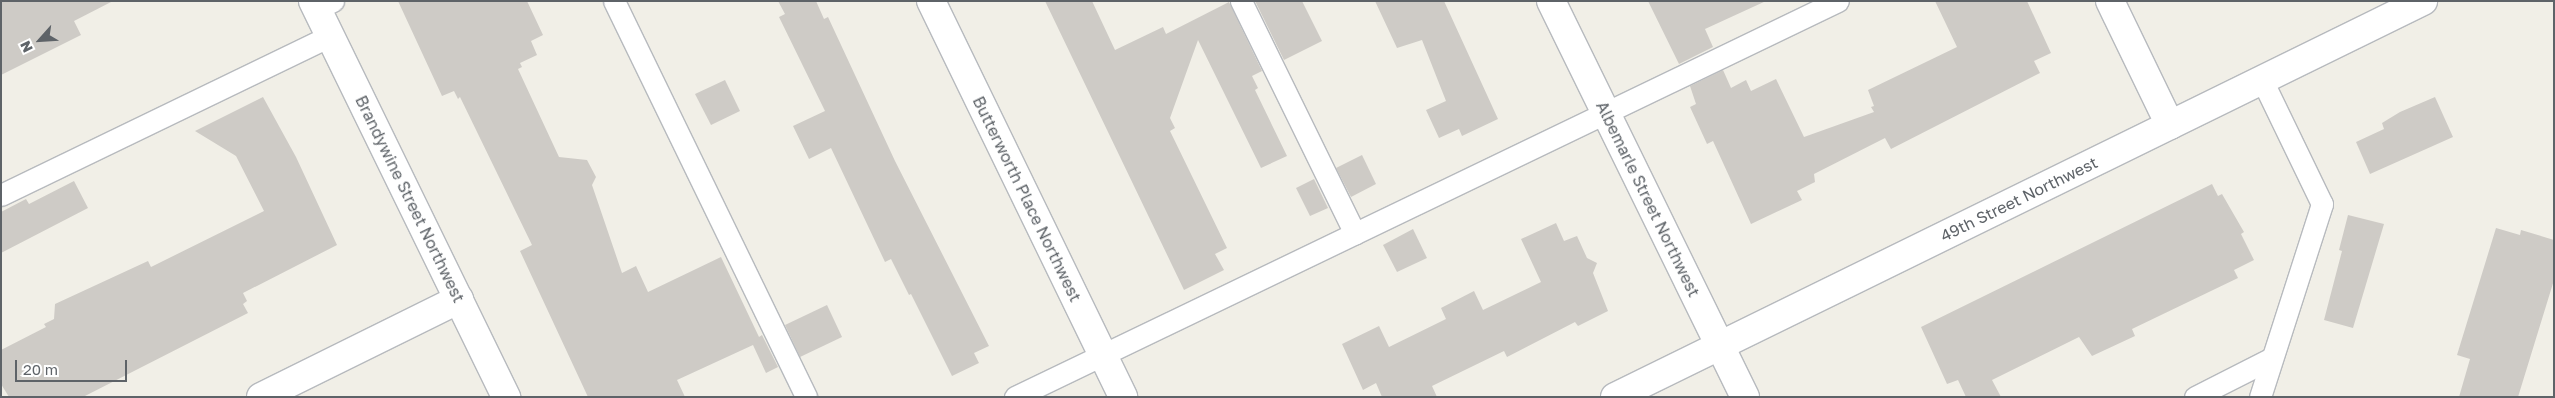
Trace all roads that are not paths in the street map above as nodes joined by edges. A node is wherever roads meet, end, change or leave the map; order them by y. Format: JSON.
{"nodes":[{"id":1,"x":614,"y":1,"type":"edge"},
{"id":2,"x":931,"y":1,"type":"edge"},
{"id":3,"x":1241,"y":1,"type":"edge"},
{"id":4,"x":1551,"y":1,"type":"edge"},
{"id":5,"x":1838,"y":1,"type":"edge"},
{"id":6,"x":2110,"y":1,"type":"edge"},
{"id":7,"x":2423,"y":1,"type":"edge"},
{"id":8,"x":321,"y":4,"type":"edge"},
{"id":9,"x":330,"y":36,"type":"junction"},
{"id":10,"x":2262,"y":80,"type":"junction"},
{"id":11,"x":1606,"y":114,"type":"junction"},
{"id":12,"x":2170,"y":125,"type":"junction"},
{"id":13,"x":1,"y":195,"type":"edge"},
{"id":14,"x":1354,"y":234,"type":"junction"},
{"id":15,"x":459,"y":299,"type":"junction"},
{"id":16,"x":1720,"y":346,"type":"junction"},
{"id":17,"x":1103,"y":355,"type":"junction"},
{"id":18,"x":2272,"y":358,"type":"junction"},
{"id":19,"x":261,"y":397,"type":"edge"},
{"id":20,"x":506,"y":397,"type":"edge"},
{"id":21,"x":806,"y":397,"type":"edge"},
{"id":22,"x":1015,"y":397,"type":"edge"},
{"id":23,"x":1123,"y":397,"type":"edge"},
{"id":24,"x":1614,"y":397,"type":"edge"},
{"id":25,"x":1745,"y":397,"type":"edge"},
{"id":26,"x":2195,"y":397,"type":"edge"},
{"id":27,"x":2260,"y":397,"type":"edge"}],
"edges":[{"from":1,"to":21,"type":"lane"},
{"from":2,"to":17,"type":"street","name":"Butterworth Place Northwest"},
{"from":3,"to":14,"type":"lane"},
{"from":4,"to":11,"type":"street","name":"Albemarle Street Northwest"},
{"from":5,"to":11,"type":"lane"},
{"from":6,"to":12,"type":"street"},
{"from":7,"to":10,"type":"street","name":"49th Street Northwest"},
{"from":8,"to":9,"type":"street","name":"Brandywine Street Northwest"},
{"from":9,"to":13,"type":"lane"},
{"from":9,"to":15,"type":"street","name":"Brandywine Street Northwest"},
{"from":10,"to":12,"type":"street","name":"49th Street Northwest"},
{"from":10,"to":18,"type":"lane"},
{"from":11,"to":14,"type":"lane"},
{"from":11,"to":16,"type":"street","name":"Albemarle Street Northwest"},
{"from":12,"to":16,"type":"street","name":"49th Street Northwest"},
{"from":14,"to":17,"type":"lane"},
{"from":15,"to":19,"type":"street"},
{"from":15,"to":20,"type":"street","name":"Brandywine Street Northwest"},
{"from":16,"to":24,"type":"street","name":"49th Street Northwest"},
{"from":16,"to":25,"type":"street","name":"Albemarle Street Northwest"},
{"from":17,"to":22,"type":"lane"},
{"from":17,"to":23,"type":"street","name":"Butterworth Place Northwest"},
{"from":18,"to":26,"type":"lane"},
{"from":18,"to":27,"type":"lane"}]}
